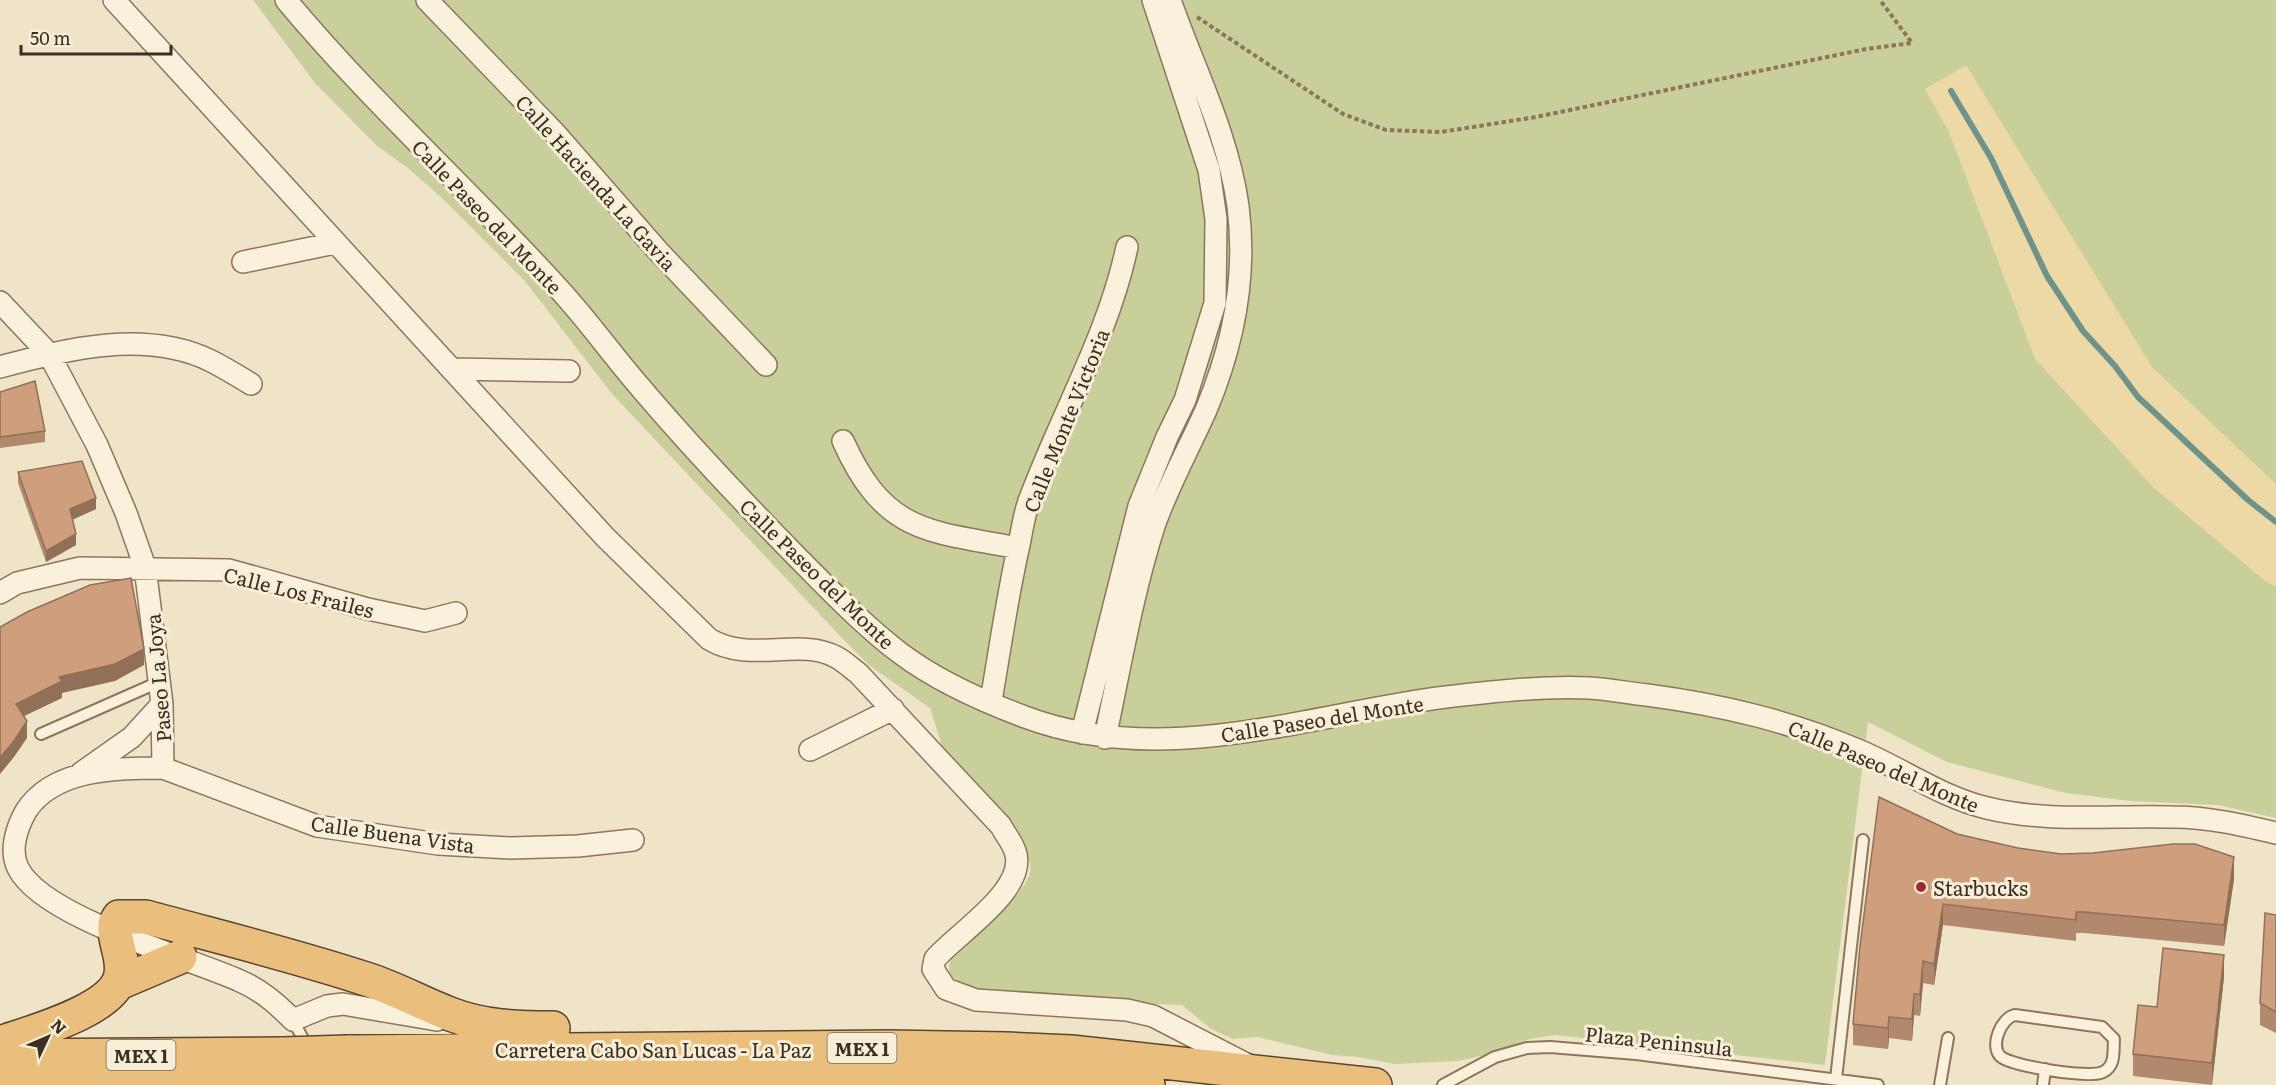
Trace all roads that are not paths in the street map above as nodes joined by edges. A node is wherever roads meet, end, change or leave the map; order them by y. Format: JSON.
{"nodes":[{"id":1,"x":114,"y":0,"type":"edge"},
{"id":2,"x":288,"y":0,"type":"edge"},
{"id":3,"x":427,"y":0,"type":"edge"},
{"id":4,"x":1165,"y":0,"type":"edge"},
{"id":5,"x":335,"y":243,"type":"junction"},
{"id":6,"x":1127,"y":247,"type":"dead end"},
{"id":7,"x":243,"y":262,"type":"dead end"},
{"id":8,"x":0,"y":302,"type":"edge"},
{"id":9,"x":49,"y":354,"type":"junction"},
{"id":10,"x":766,"y":365,"type":"dead end"},
{"id":11,"x":0,"y":367,"type":"edge"},
{"id":12,"x":451,"y":369,"type":"junction"},
{"id":13,"x":569,"y":371,"type":"dead end"},
{"id":14,"x":251,"y":384,"type":"dead end"},
{"id":15,"x":1185,"y":400,"type":"junction"},
{"id":16,"x":1206,"y":408,"type":"junction"},
{"id":17,"x":843,"y":441,"type":"dead end"},
{"id":18,"x":1018,"y":548,"type":"junction"},
{"id":19,"x":145,"y":567,"type":"junction"},
{"id":20,"x":0,"y":593,"type":"edge"},
{"id":21,"x":456,"y":613,"type":"dead end"},
{"id":22,"x":159,"y":682,"type":"junction"},
{"id":23,"x":991,"y":702,"type":"junction"},
{"id":24,"x":162,"y":704,"type":"junction"},
{"id":25,"x":893,"y":709,"type":"junction"},
{"id":26,"x":1082,"y":733,"type":"junction"},
{"id":27,"x":41,"y":734,"type":"dead end"},
{"id":28,"x":1105,"y":738,"type":"junction"},
{"id":29,"x":810,"y":750,"type":"dead end"},
{"id":30,"x":163,"y":768,"type":"junction"},
{"id":31,"x":76,"y":777,"type":"junction"},
{"id":32,"x":2276,"y":833,"type":"edge"},
{"id":33,"x":633,"y":840,"type":"dead end"},
{"id":34,"x":1863,"y":840,"type":"dead end"},
{"id":35,"x":114,"y":931,"type":"junction"},
{"id":36,"x":180,"y":957,"type":"junction"},
{"id":37,"x":119,"y":983,"type":"junction"},
{"id":38,"x":293,"y":1020,"type":"junction"},
{"id":39,"x":511,"y":1028,"type":"junction"},
{"id":40,"x":1948,"y":1038,"type":"dead end"},
{"id":41,"x":0,"y":1043,"type":"edge"},
{"id":42,"x":887,"y":1047,"type":"junction"},
{"id":43,"x":0,"y":1056,"type":"edge"},
{"id":44,"x":348,"y":1065,"type":"junction"},
{"id":45,"x":2044,"y":1069,"type":"junction"},
{"id":46,"x":291,"y":1073,"type":"edge"},
{"id":47,"x":1263,"y":1073,"type":"junction"},
{"id":48,"x":1836,"y":1079,"type":"junction"},
{"id":49,"x":676,"y":1081,"type":"edge"},
{"id":50,"x":778,"y":1081,"type":"edge"},
{"id":51,"x":407,"y":1082,"type":"edge"},
{"id":52,"x":0,"y":1084,"type":"edge"},
{"id":53,"x":1148,"y":1085,"type":"edge"},
{"id":54,"x":1376,"y":1085,"type":"edge"},
{"id":55,"x":1443,"y":1085,"type":"edge"},
{"id":56,"x":1878,"y":1085,"type":"edge"},
{"id":57,"x":1940,"y":1085,"type":"edge"},
{"id":58,"x":2043,"y":1085,"type":"edge"}],
"edges":[{"from":1,"to":5,"type":"street"},
{"from":2,"to":23,"type":"street","name":"Calle Paseo del Monte"},
{"from":3,"to":10,"type":"street","name":"Calle Hacienda La Gavia"},
{"from":4,"to":15,"type":"street"},
{"from":4,"to":16,"type":"street"},
{"from":5,"to":7,"type":"street"},
{"from":5,"to":12,"type":"street"},
{"from":6,"to":18,"type":"street","name":"Calle Monte Victoria"},
{"from":8,"to":9,"type":"street","name":"Paseo La Joya"},
{"from":9,"to":11,"type":"street"},
{"from":9,"to":14,"type":"street"},
{"from":9,"to":19,"type":"street","name":"Paseo La Joya"},
{"from":12,"to":13,"type":"street"},
{"from":12,"to":25,"type":"street"},
{"from":15,"to":16,"type":"street"},
{"from":15,"to":26,"type":"street"},
{"from":16,"to":28,"type":"street"},
{"from":17,"to":18,"type":"street"},
{"from":18,"to":23,"type":"street","name":"Calle Monte Victoria"},
{"from":19,"to":20,"type":"street","name":"Calle Los Frailes"},
{"from":19,"to":21,"type":"street","name":"Calle Los Frailes"},
{"from":19,"to":22,"type":"street","name":"Paseo La Joya"},
{"from":22,"to":24,"type":"street","name":"Paseo La Joya"},
{"from":22,"to":27,"type":"lane"},
{"from":23,"to":26,"type":"street","name":"Calle Paseo del Monte"},
{"from":24,"to":30,"type":"street","name":"Paseo La Joya"},
{"from":24,"to":31,"type":"street"},
{"from":25,"to":29,"type":"street"},
{"from":25,"to":47,"type":"street"},
{"from":26,"to":28,"type":"street","name":"Calle Paseo del Monte"},
{"from":28,"to":32,"type":"street","name":"Calle Paseo del Monte"},
{"from":30,"to":31,"type":"street","name":"Paseo La Joya"},
{"from":30,"to":33,"type":"street","name":"Calle Buena Vista"},
{"from":31,"to":35,"type":"street","name":"Paseo La Joya"},
{"from":34,"to":48,"type":"lane"},
{"from":35,"to":36,"type":"street","name":"Paseo La Joya"},
{"from":35,"to":37,"type":"highway"},
{"from":35,"to":39,"type":"highway"},
{"from":36,"to":37,"type":"highway"},
{"from":36,"to":38,"type":"street","name":"Paseo La Joya"},
{"from":37,"to":41,"type":"highway"},
{"from":38,"to":39,"type":"street"},
{"from":38,"to":46,"type":"lane"},
{"from":39,"to":42,"type":"highway"},
{"from":40,"to":57,"type":"lane"},
{"from":42,"to":44,"type":"highway","name":"Carretera Cabo San Lucas - La Paz","number":"MEX 1"},
{"from":42,"to":47,"type":"highway","name":"Carretera Cabo San Lucas - La Paz","number":"MEX 1"},
{"from":43,"to":46,"type":"highway","name":"Carretera Cabo San Lucas - La Paz","number":"MEX 1"},
{"from":44,"to":46,"type":"highway","name":"Carretera Cabo San Lucas - La Paz","number":"MEX 1","bridge":true},
{"from":44,"to":51,"type":"highway","name":"Carretera Cabo San Lucas - La Paz","number":"MEX 1"},
{"from":45,"to":45,"type":"lane"},
{"from":45,"to":58,"type":"lane"},
{"from":46,"to":52,"type":"highway","name":"Carretera Cabo San Lucas - La Paz","number":"MEX 1"},
{"from":47,"to":54,"type":"highway","name":"Carretera Cabo San Lucas - La Paz","number":"MEX 1"},
{"from":48,"to":55,"type":"lane","name":"Plaza Peninsula"},
{"from":48,"to":56,"type":"lane","name":"Plaza Peninsula"},
{"from":49,"to":50,"type":"highway","name":"Carretera Cabo San Lucas - La Paz","number":"MEX 1"},
{"from":49,"to":51,"type":"highway","name":"Carretera Cabo San Lucas - La Paz","number":"MEX 1"},
{"from":50,"to":53,"type":"highway","name":"Carretera Cabo San Lucas - La Paz","number":"MEX 1"}]}
